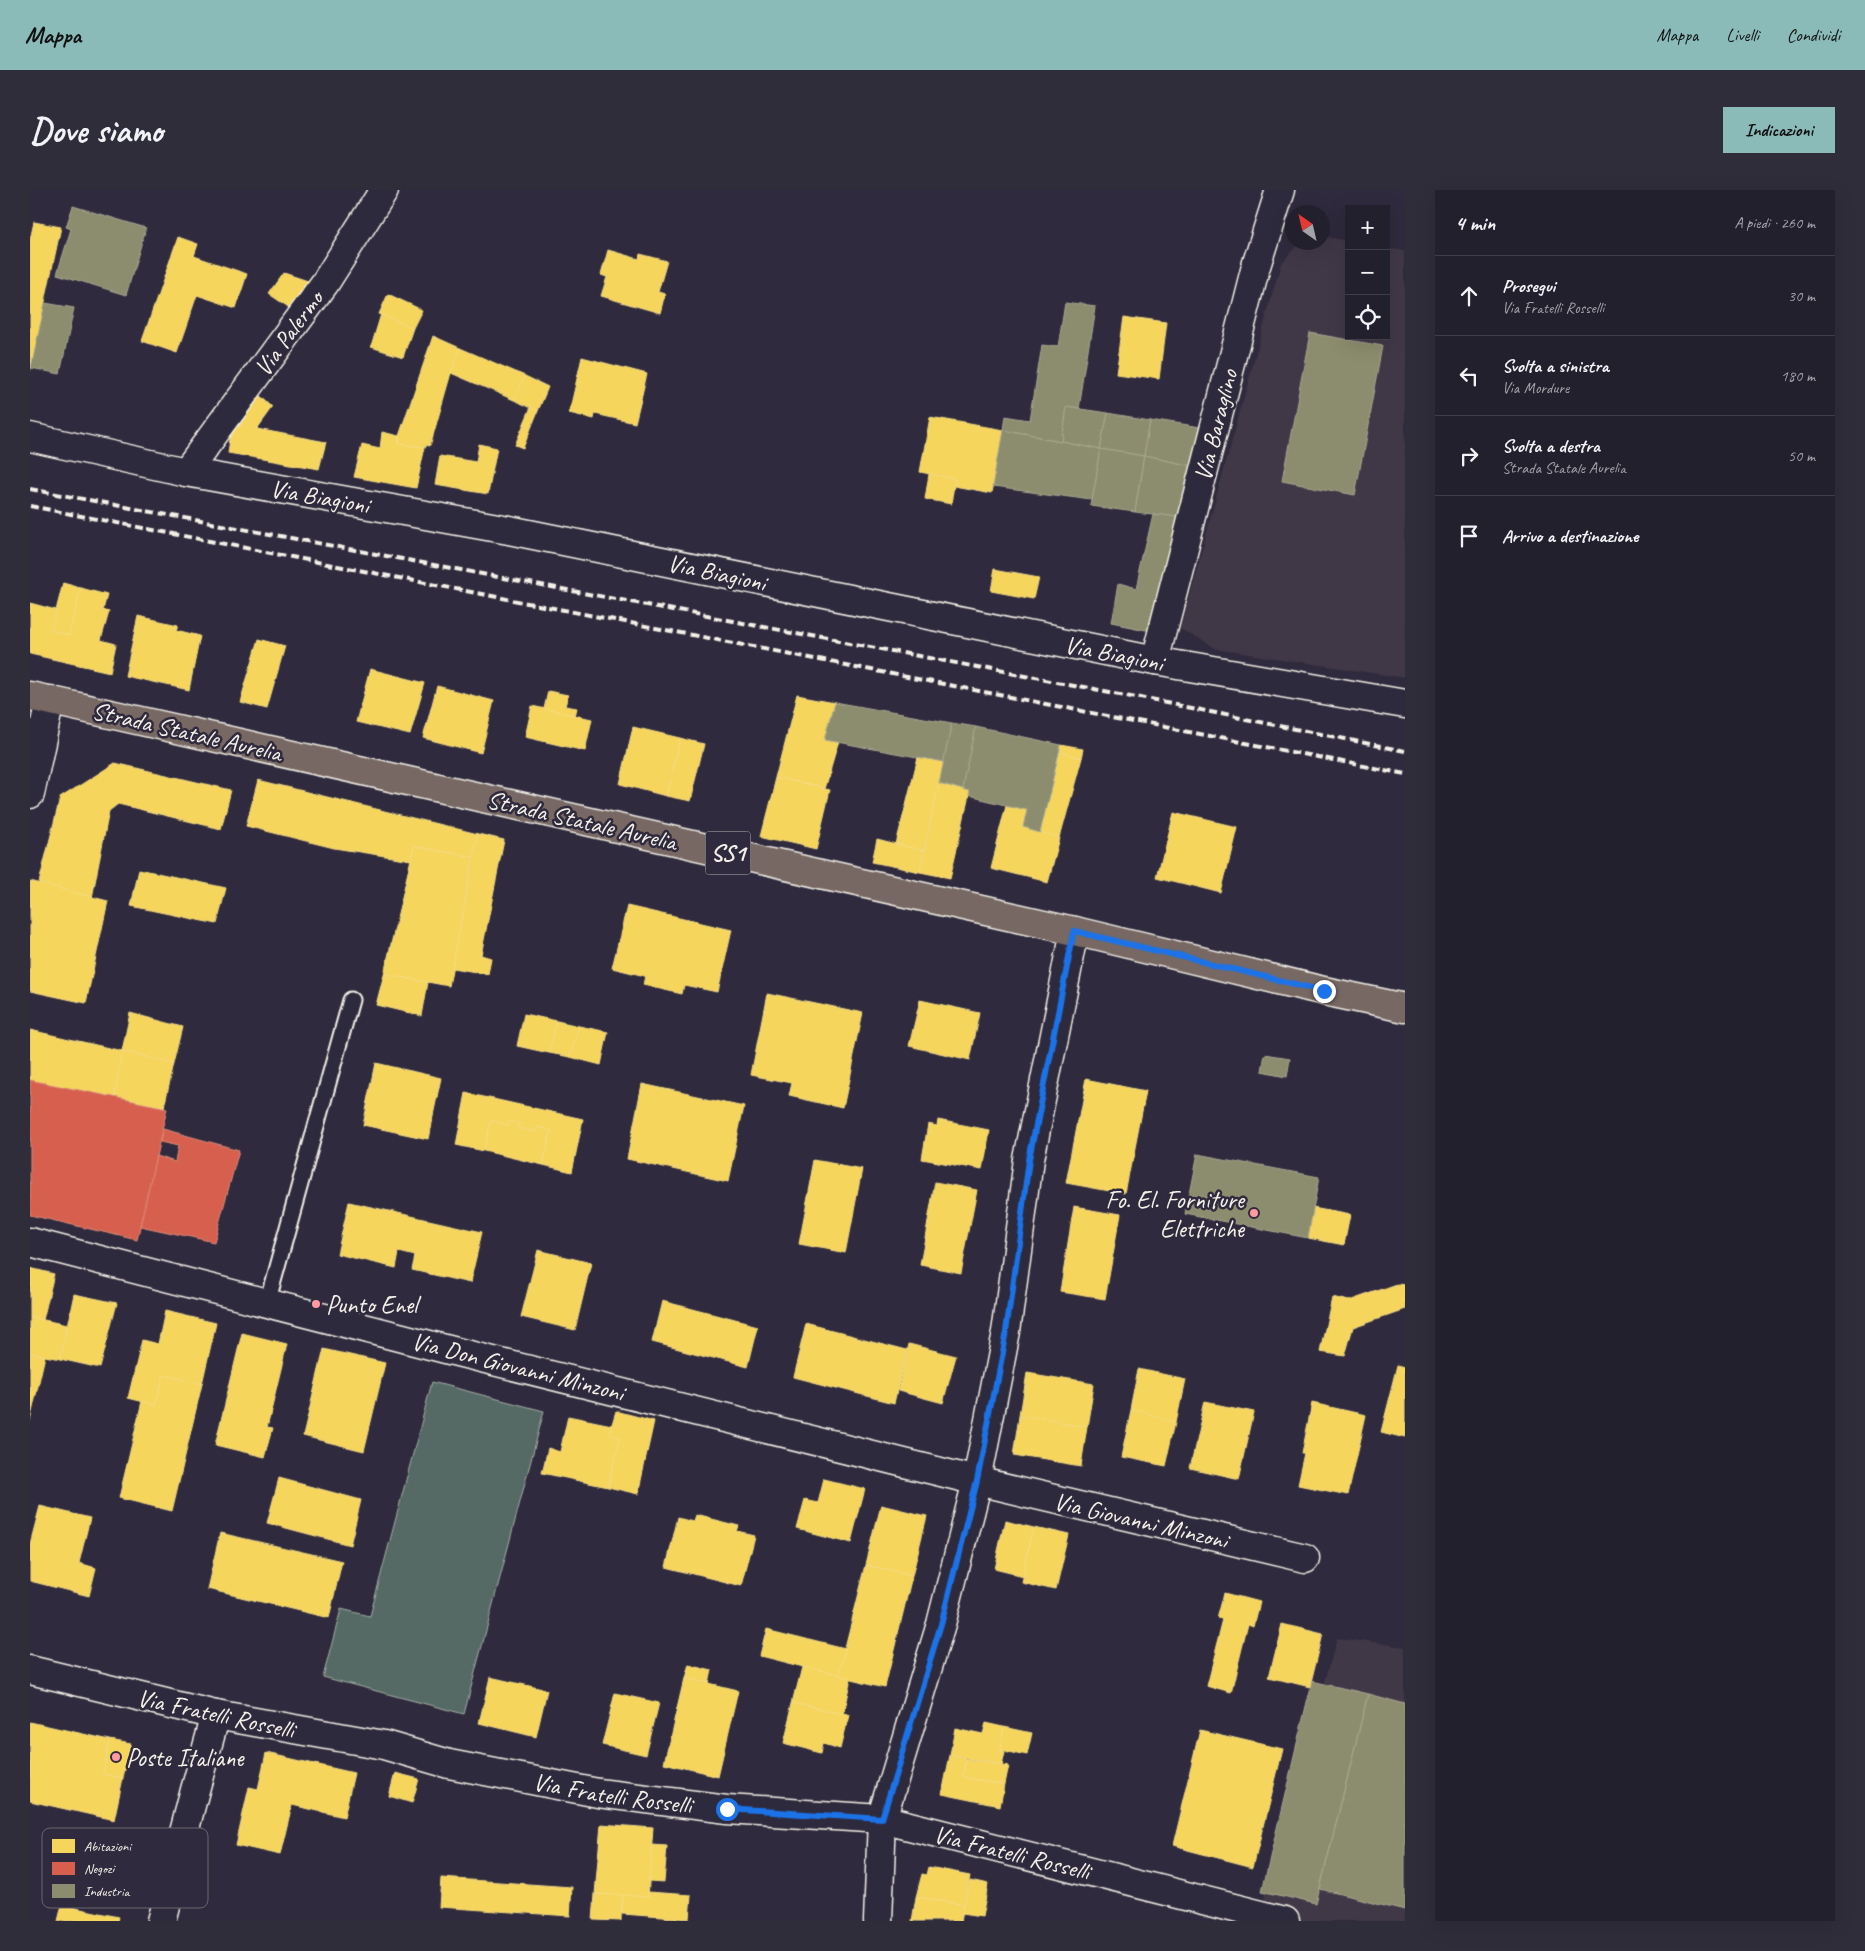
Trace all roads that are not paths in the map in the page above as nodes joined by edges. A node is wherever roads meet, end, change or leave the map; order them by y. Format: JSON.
{"nodes":[{"id":1,"x":384,"y":190,"type":"edge"},
{"id":2,"x":1280,"y":190,"type":"edge"},
{"id":3,"x":30,"y":438,"type":"edge"},
{"id":4,"x":186,"y":472,"type":"junction"},
{"id":5,"x":1155,"y":661,"type":"junction"},
{"id":6,"x":40,"y":698,"type":"edge"},
{"id":7,"x":1405,"y":704,"type":"edge"},
{"id":8,"x":30,"y":794,"type":"edge"},
{"id":9,"x":1074,"y":931,"type":"junction"},
{"id":10,"x":350,"y":1000,"type":"dead end"},
{"id":11,"x":1405,"y":1008,"type":"edge"},
{"id":12,"x":30,"y":1242,"type":"edge"},
{"id":13,"x":267,"y":1302,"type":"junction"},
{"id":14,"x":977,"y":1481,"type":"junction"},
{"id":15,"x":1305,"y":1558,"type":"dead end"},
{"id":16,"x":30,"y":1670,"type":"edge"},
{"id":17,"x":216,"y":1716,"type":"junction"},
{"id":18,"x":882,"y":1819,"type":"junction"},
{"id":19,"x":185,"y":1828,"type":"edge"},
{"id":20,"x":163,"y":1908,"type":"edge"},
{"id":21,"x":160,"y":1921,"type":"edge"},
{"id":22,"x":878,"y":1921,"type":"edge"},
{"id":23,"x":1285,"y":1921,"type":"edge"}],
"edges":[{"from":1,"to":4,"type":"street","name":"Via Palermo"},
{"from":2,"to":5,"type":"street","name":"Via Baraglino"},
{"from":3,"to":4,"type":"street","name":"Via Biagioni"},
{"from":4,"to":5,"type":"street","name":"Via Biagioni"},
{"from":5,"to":7,"type":"street","name":"Via Biagioni"},
{"from":6,"to":8,"type":"street"},
{"from":6,"to":9,"type":"main road","name":"Strada Statale Aurelia","number":"SS1"},
{"from":9,"to":11,"type":"main road","name":"Strada Statale Aurelia","number":"SS1"},
{"from":9,"to":14,"type":"street"},
{"from":10,"to":13,"type":"lane"},
{"from":12,"to":13,"type":"street","name":"Via Don Giovanni Minzoni"},
{"from":13,"to":14,"type":"street","name":"Via Don Giovanni Minzoni"},
{"from":14,"to":15,"type":"street","name":"Via Giovanni Minzoni"},
{"from":14,"to":18,"type":"street"},
{"from":16,"to":17,"type":"street","name":"Via Fratelli Rosselli"},
{"from":17,"to":18,"type":"street","name":"Via Fratelli Rosselli"},
{"from":17,"to":19,"type":"street"},
{"from":18,"to":22,"type":"street"},
{"from":18,"to":23,"type":"street","name":"Via Fratelli Rosselli"},
{"from":20,"to":21,"type":"street"}]}
